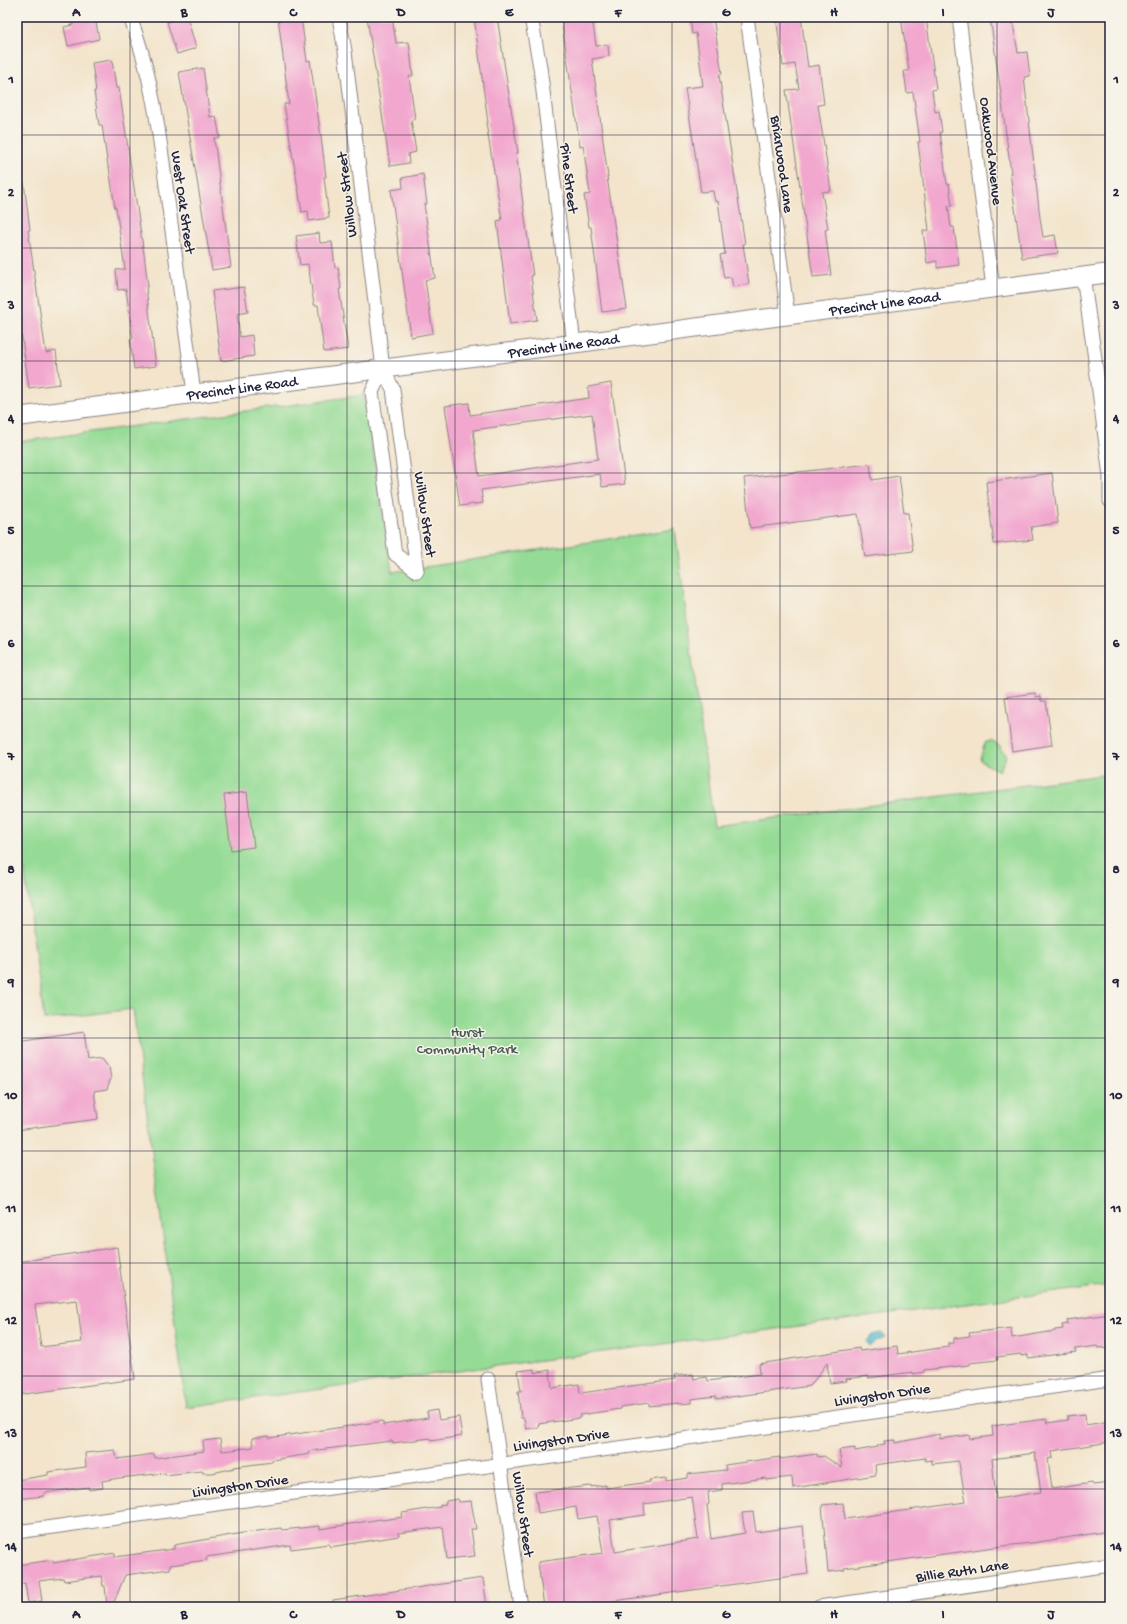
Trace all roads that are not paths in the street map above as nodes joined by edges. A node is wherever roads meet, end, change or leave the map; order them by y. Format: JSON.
{"nodes":[{"id":1,"x":130,"y":17,"type":"edge"},
{"id":2,"x":339,"y":17,"type":"edge"},
{"id":3,"x":531,"y":17,"type":"edge"},
{"id":4,"x":747,"y":17,"type":"edge"},
{"id":5,"x":959,"y":17,"type":"edge"},
{"id":6,"x":1110,"y":273,"type":"edge"},
{"id":7,"x":1083,"y":276,"type":"junction"},
{"id":8,"x":993,"y":288,"type":"junction"},
{"id":9,"x":788,"y":316,"type":"junction"},
{"id":10,"x":574,"y":344,"type":"junction"},
{"id":11,"x":383,"y":369,"type":"junction"},
{"id":12,"x":194,"y":393,"type":"junction"},
{"id":13,"x":17,"y":417,"type":"edge"},
{"id":14,"x":1110,"y":501,"type":"edge"},
{"id":15,"x":488,"y":1379,"type":"dead end"},
{"id":16,"x":1110,"y":1379,"type":"edge"},
{"id":17,"x":500,"y":1464,"type":"junction"},
{"id":18,"x":17,"y":1532,"type":"edge"},
{"id":19,"x":1110,"y":1565,"type":"edge"},
{"id":20,"x":521,"y":1607,"type":"edge"},
{"id":21,"x":819,"y":1607,"type":"edge"}],
"edges":[{"from":1,"to":12,"type":"street","name":"West Oak Street"},
{"from":2,"to":11,"type":"street","name":"Willow Street"},
{"from":3,"to":10,"type":"street","name":"Pine Street"},
{"from":4,"to":9,"type":"street","name":"Briarwood Lane"},
{"from":5,"to":8,"type":"street","name":"Oakwood Avenue"},
{"from":6,"to":7,"type":"main road","name":"Precinct Line Road"},
{"from":7,"to":8,"type":"main road","name":"Precinct Line Road"},
{"from":7,"to":14,"type":"street"},
{"from":8,"to":9,"type":"main road","name":"Precinct Line Road"},
{"from":9,"to":10,"type":"main road","name":"Precinct Line Road"},
{"from":10,"to":11,"type":"main road","name":"Precinct Line Road"},
{"from":11,"to":11,"type":"street","name":"Willow Street"},
{"from":11,"to":12,"type":"main road","name":"Precinct Line Road"},
{"from":12,"to":13,"type":"main road","name":"Precinct Line Road"},
{"from":15,"to":17,"type":"street","name":"Willow Street"},
{"from":16,"to":17,"type":"street","name":"Livingston Drive"},
{"from":17,"to":18,"type":"street","name":"Livingston Drive"},
{"from":17,"to":20,"type":"street","name":"Willow Street"},
{"from":19,"to":21,"type":"street","name":"Billie Ruth Lane"}]}
